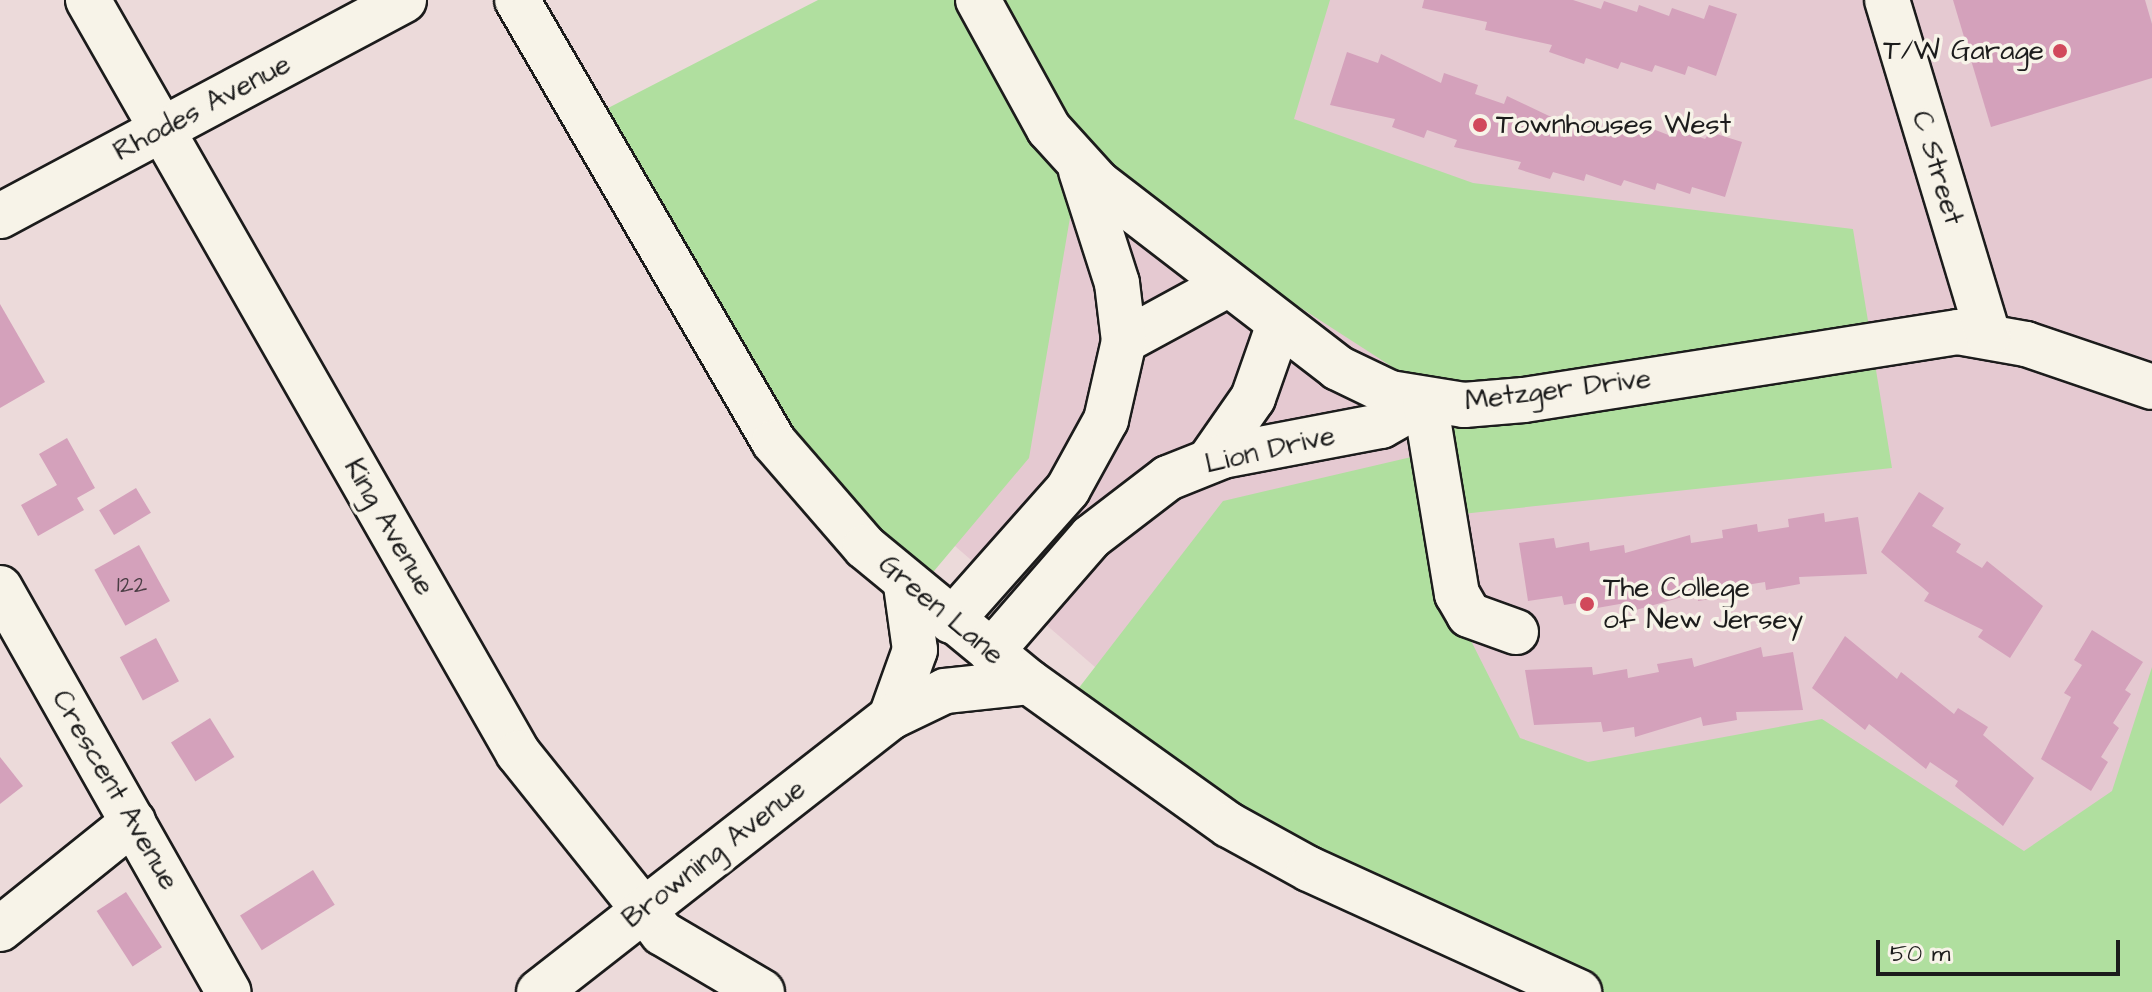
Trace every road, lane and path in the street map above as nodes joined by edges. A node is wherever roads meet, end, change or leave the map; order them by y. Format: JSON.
{"nodes":[{"id":1,"x":88,"y":0,"type":"edge"},
{"id":2,"x":404,"y":0,"type":"edge"},
{"id":3,"x":517,"y":0,"type":"edge"},
{"id":4,"x":978,"y":0,"type":"edge"},
{"id":5,"x":1887,"y":0,"type":"edge"},
{"id":6,"x":161,"y":130,"type":"junction"},
{"id":7,"x":1079,"y":165,"type":"junction"},
{"id":8,"x":0,"y":216,"type":"edge"},
{"id":9,"x":1227,"y":285,"type":"junction"},
{"id":10,"x":1279,"y":324,"type":"junction"},
{"id":11,"x":1988,"y":335,"type":"junction"},
{"id":12,"x":1124,"y":341,"type":"junction"},
{"id":13,"x":2152,"y":387,"type":"edge"},
{"id":14,"x":1425,"y":401,"type":"junction"},
{"id":15,"x":1209,"y":461,"type":"junction"},
{"id":16,"x":906,"y":585,"type":"junction"},
{"id":17,"x":0,"y":588,"type":"edge"},
{"id":18,"x":951,"y":621,"type":"junction"},
{"id":19,"x":1516,"y":632,"type":"dead end"},
{"id":20,"x":991,"y":652,"type":"junction"},
{"id":21,"x":1029,"y":682,"type":"junction"},
{"id":22,"x":891,"y":717,"type":"junction"},
{"id":23,"x":133,"y":822,"type":"junction"},
{"id":24,"x":641,"y":911,"type":"junction"},
{"id":25,"x":0,"y":929,"type":"edge"},
{"id":26,"x":229,"y":992,"type":"edge"},
{"id":27,"x":539,"y":992,"type":"edge"},
{"id":28,"x":762,"y":992,"type":"edge"},
{"id":29,"x":1579,"y":992,"type":"edge"}],
"edges":[{"from":1,"to":6,"type":"street","name":"King Avenue"},
{"from":2,"to":6,"type":"street","name":"Rhodes Avenue"},
{"from":3,"to":16,"type":"street","name":"Green Lane"},
{"from":4,"to":7,"type":"street","name":"Metzger Drive"},
{"from":5,"to":11,"type":"street","name":"C Street"},
{"from":6,"to":8,"type":"street","name":"Rhodes Avenue"},
{"from":6,"to":24,"type":"street","name":"King Avenue"},
{"from":7,"to":9,"type":"street","name":"Metzger Drive"},
{"from":7,"to":12,"type":"street"},
{"from":9,"to":10,"type":"street","name":"Metzger Drive"},
{"from":9,"to":12,"type":"street"},
{"from":10,"to":14,"type":"street","name":"Metzger Drive"},
{"from":10,"to":15,"type":"street"},
{"from":11,"to":13,"type":"street","name":"Metzger Drive"},
{"from":11,"to":14,"type":"street","name":"Metzger Drive"},
{"from":12,"to":18,"type":"street"},
{"from":14,"to":15,"type":"street","name":"Lion Drive"},
{"from":14,"to":19,"type":"street"},
{"from":15,"to":20,"type":"street","name":"Lion Drive"},
{"from":16,"to":18,"type":"street","name":"Green Lane"},
{"from":16,"to":22,"type":"street"},
{"from":17,"to":23,"type":"street","name":"Crescent Avenue"},
{"from":18,"to":20,"type":"street","name":"Green Lane"},
{"from":20,"to":21,"type":"street","name":"Green Lane"},
{"from":21,"to":22,"type":"street","name":"Browning Avenue"},
{"from":21,"to":29,"type":"street","name":"Green Lane"},
{"from":22,"to":24,"type":"street","name":"Browning Avenue"},
{"from":23,"to":25,"type":"street"},
{"from":23,"to":26,"type":"street","name":"Crescent Avenue"},
{"from":24,"to":27,"type":"street","name":"Browning Avenue"},
{"from":24,"to":28,"type":"street","name":"King Avenue"}]}
